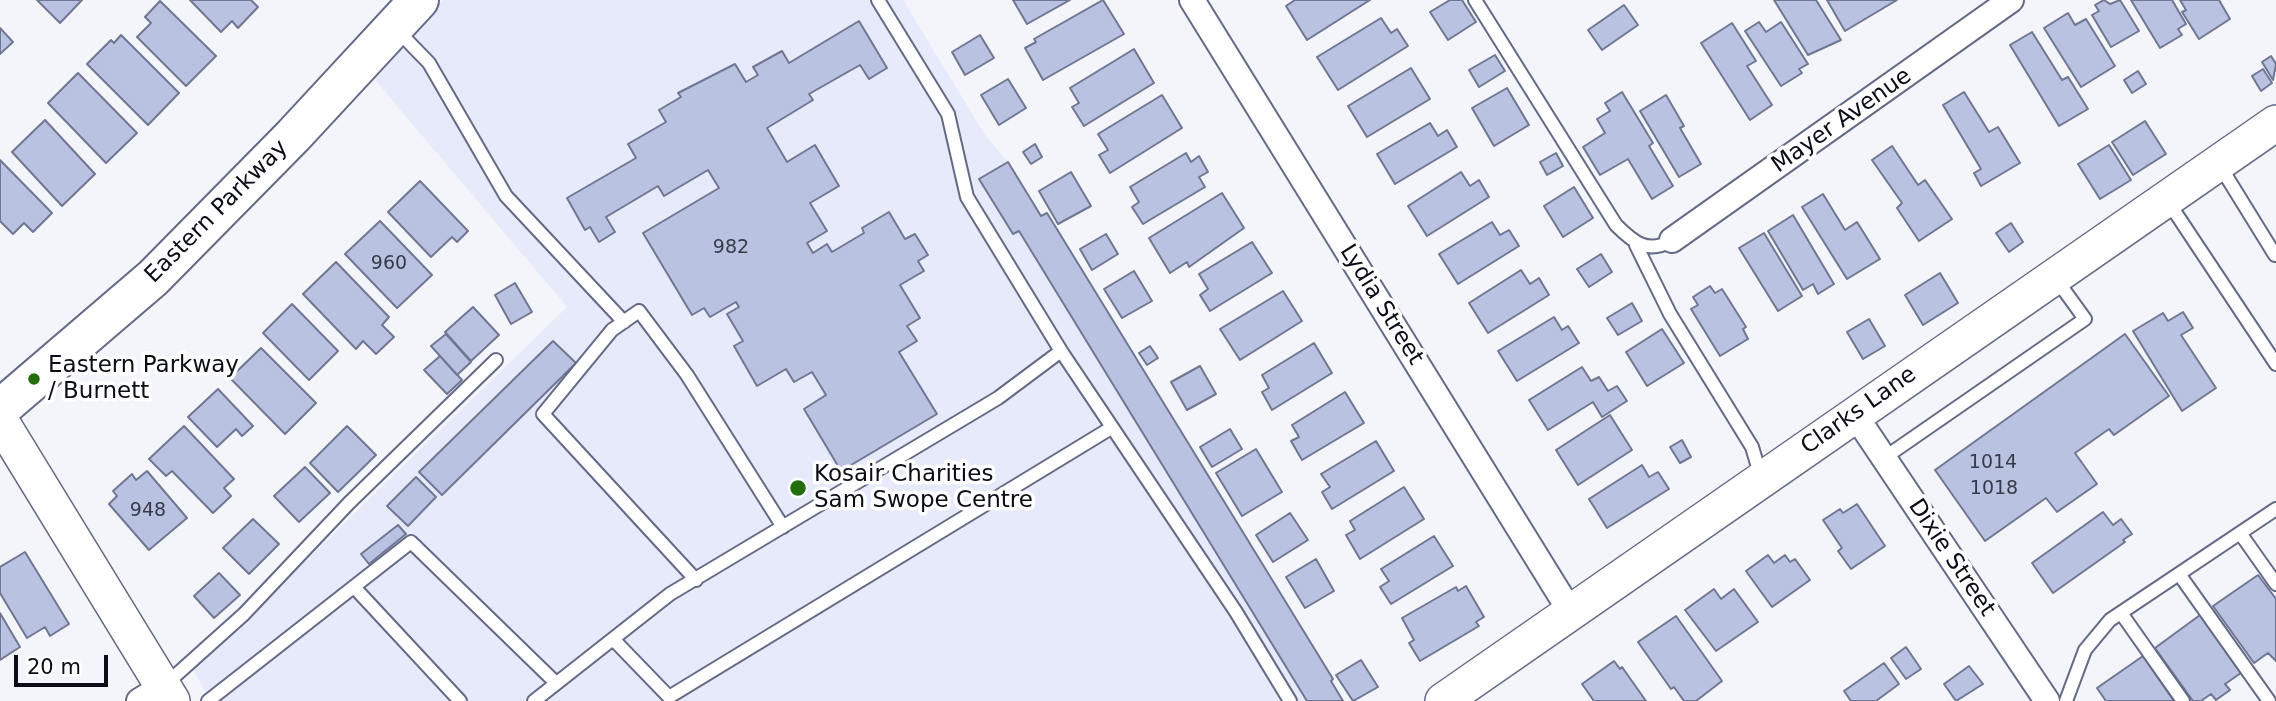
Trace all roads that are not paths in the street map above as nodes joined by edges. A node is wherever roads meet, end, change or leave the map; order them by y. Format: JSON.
{"nodes":[{"id":1,"x":878,"y":0,"type":"edge"},
{"id":2,"x":1192,"y":0,"type":"edge"},
{"id":3,"x":1475,"y":0,"type":"edge"},
{"id":4,"x":2011,"y":0,"type":"edge"},
{"id":5,"x":406,"y":14,"type":"edge"},
{"id":6,"x":2276,"y":123,"type":"edge"},
{"id":7,"x":2218,"y":164,"type":"junction"},
{"id":8,"x":2167,"y":199,"type":"junction"},
{"id":9,"x":1672,"y":240,"type":"joint"},
{"id":10,"x":1636,"y":245,"type":"junction"},
{"id":11,"x":2275,"y":255,"type":"edge"},
{"id":12,"x":2053,"y":275,"type":"junction"},
{"id":13,"x":629,"y":318,"type":"junction"},
{"id":14,"x":1061,"y":351,"type":"junction"},
{"id":15,"x":496,"y":360,"type":"dead end"},
{"id":16,"x":2276,"y":364,"type":"edge"},
{"id":17,"x":0,"y":409,"type":"edge"},
{"id":18,"x":1855,"y":415,"type":"junction"},
{"id":19,"x":0,"y":420,"type":"edge"},
{"id":20,"x":1111,"y":428,"type":"junction"},
{"id":21,"x":1884,"y":458,"type":"junction"},
{"id":22,"x":1761,"y":477,"type":"junction"},
{"id":23,"x":2276,"y":509,"type":"edge"},
{"id":24,"x":783,"y":527,"type":"junction"},
{"id":25,"x":2239,"y":533,"type":"junction"},
{"id":26,"x":2179,"y":573,"type":"junction"},
{"id":27,"x":696,"y":580,"type":"junction"},
{"id":28,"x":2276,"y":584,"type":"edge"},
{"id":29,"x":354,"y":587,"type":"junction"},
{"id":30,"x":1570,"y":611,"type":"junction"},
{"id":31,"x":2121,"y":613,"type":"junction"},
{"id":32,"x":612,"y":639,"type":"junction"},
{"id":33,"x":556,"y":683,"type":"junction"},
{"id":34,"x":158,"y":696,"type":"edge"},
{"id":35,"x":208,"y":701,"type":"edge"},
{"id":36,"x":460,"y":701,"type":"edge"},
{"id":37,"x":534,"y":701,"type":"edge"},
{"id":38,"x":1290,"y":701,"type":"edge"},
{"id":39,"x":1443,"y":701,"type":"edge"},
{"id":40,"x":2047,"y":701,"type":"edge"},
{"id":41,"x":2066,"y":701,"type":"edge"},
{"id":42,"x":2182,"y":701,"type":"edge"},
{"id":43,"x":2269,"y":701,"type":"edge"}],
"edges":[{"from":1,"to":14,"type":"lane"},
{"from":2,"to":30,"type":"street","name":"Lydia Street"},
{"from":3,"to":10,"type":"lane"},
{"from":4,"to":9,"type":"street","name":"Mayer Avenue"},
{"from":5,"to":13,"type":"lane"},
{"from":5,"to":17,"type":"main road","name":"Eastern Parkway"},
{"from":6,"to":7,"type":"street","name":"Clarks Lane"},
{"from":7,"to":8,"type":"street","name":"Clarks Lane"},
{"from":7,"to":11,"type":"lane"},
{"from":8,"to":12,"type":"street","name":"Clarks Lane"},
{"from":8,"to":16,"type":"lane"},
{"from":9,"to":10,"type":"lane"},
{"from":10,"to":22,"type":"lane"},
{"from":12,"to":18,"type":"street","name":"Clarks Lane"},
{"from":12,"to":21,"type":"lane"},
{"from":13,"to":24,"type":"lane"},
{"from":13,"to":27,"type":"lane"},
{"from":14,"to":20,"type":"lane"},
{"from":14,"to":24,"type":"lane"},
{"from":15,"to":34,"type":"lane"},
{"from":18,"to":21,"type":"street","name":"Dixie Street"},
{"from":18,"to":22,"type":"street","name":"Clarks Lane"},
{"from":19,"to":34,"type":"street"},
{"from":20,"to":32,"type":"lane"},
{"from":20,"to":38,"type":"lane"},
{"from":21,"to":40,"type":"street","name":"Dixie Street"},
{"from":22,"to":30,"type":"street","name":"Clarks Lane"},
{"from":23,"to":25,"type":"lane"},
{"from":24,"to":27,"type":"lane"},
{"from":25,"to":26,"type":"lane"},
{"from":25,"to":28,"type":"lane"},
{"from":26,"to":31,"type":"lane"},
{"from":26,"to":43,"type":"lane"},
{"from":27,"to":32,"type":"lane"},
{"from":29,"to":33,"type":"lane"},
{"from":29,"to":35,"type":"lane"},
{"from":29,"to":36,"type":"lane"},
{"from":30,"to":39,"type":"street","name":"Clarks Lane"},
{"from":31,"to":41,"type":"lane"},
{"from":31,"to":42,"type":"lane"},
{"from":32,"to":33,"type":"lane"},
{"from":33,"to":37,"type":"lane"}]}
